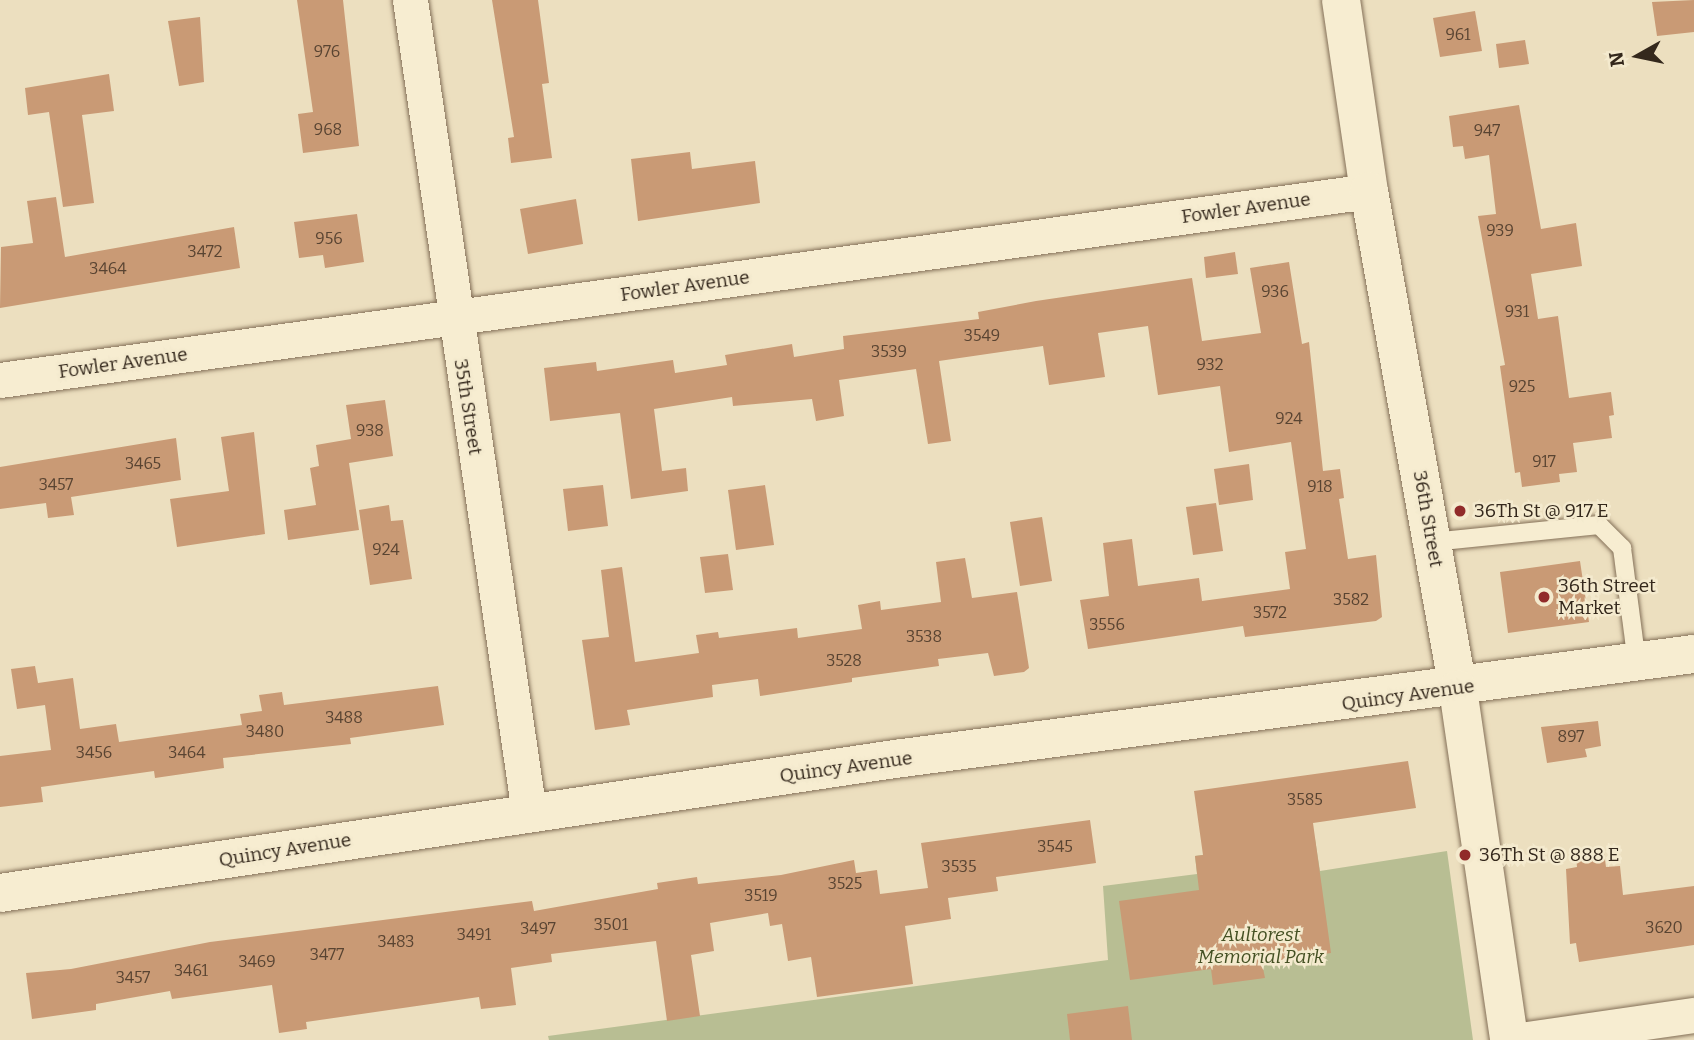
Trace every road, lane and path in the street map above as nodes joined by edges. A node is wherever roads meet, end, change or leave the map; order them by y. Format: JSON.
{"nodes":[{"id":1,"x":410,"y":0,"type":"edge"},
{"id":2,"x":1341,"y":0,"type":"edge"},
{"id":3,"x":1369,"y":191,"type":"junction"},
{"id":4,"x":454,"y":317,"type":"junction"},
{"id":5,"x":0,"y":380,"type":"edge"},
{"id":6,"x":1432,"y":542,"type":"junction"},
{"id":7,"x":1694,"y":654,"type":"edge"},
{"id":8,"x":1637,"y":663,"type":"junction"},
{"id":9,"x":1458,"y":689,"type":"junction"},
{"id":10,"x":529,"y":813,"type":"junction"},
{"id":11,"x":0,"y":893,"type":"edge"},
{"id":12,"x":1694,"y":1015,"type":"edge"},
{"id":13,"x":1509,"y":1040,"type":"edge"},
{"id":14,"x":1520,"y":1040,"type":"edge"}],
"edges":[{"from":1,"to":4,"type":"street","name":"35th Street"},
{"from":2,"to":3,"type":"street","name":"36th Street"},
{"from":3,"to":4,"type":"street","name":"Fowler Avenue"},
{"from":3,"to":6,"type":"street","name":"36th Street"},
{"from":4,"to":5,"type":"street","name":"Fowler Avenue"},
{"from":4,"to":10,"type":"street","name":"35th Street"},
{"from":6,"to":8,"type":"lane"},
{"from":6,"to":9,"type":"street","name":"36th Street"},
{"from":7,"to":8,"type":"street","name":"Quincy Avenue"},
{"from":8,"to":9,"type":"street","name":"Quincy Avenue"},
{"from":9,"to":10,"type":"street","name":"Quincy Avenue"},
{"from":9,"to":13,"type":"street","name":"36th Street"},
{"from":10,"to":11,"type":"street","name":"Quincy Avenue"},
{"from":12,"to":14,"type":"street"}]}
